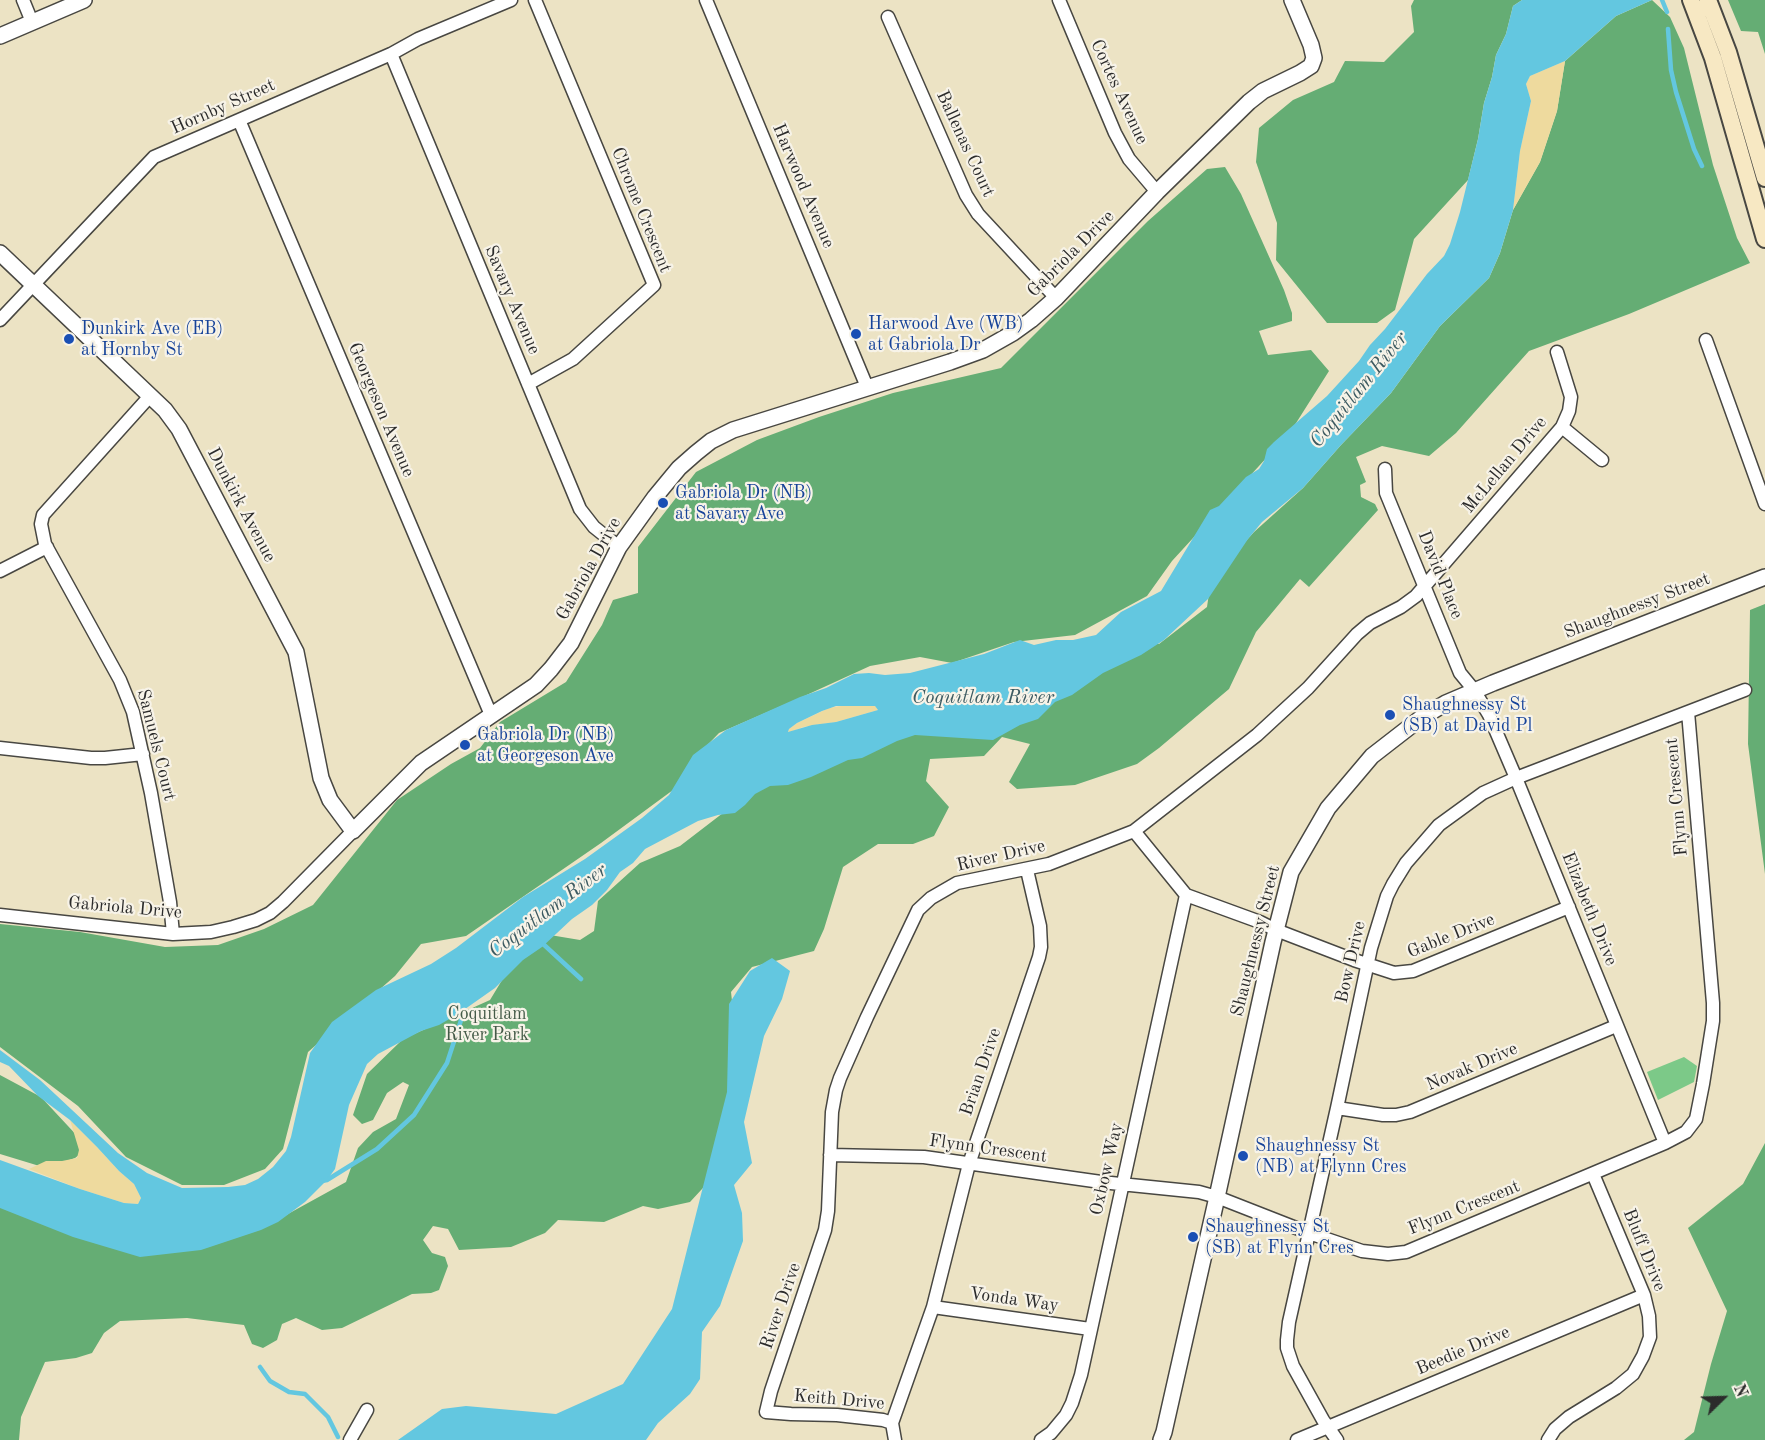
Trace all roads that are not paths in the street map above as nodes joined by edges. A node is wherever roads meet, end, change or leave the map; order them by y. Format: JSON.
{"nodes":[{"id":1,"x":23,"y":0,"type":"edge"},
{"id":2,"x":84,"y":0,"type":"edge"},
{"id":3,"x":510,"y":0,"type":"edge"},
{"id":4,"x":535,"y":0,"type":"edge"},
{"id":5,"x":706,"y":0,"type":"edge"},
{"id":6,"x":1059,"y":0,"type":"edge"},
{"id":7,"x":1292,"y":0,"type":"edge"},
{"id":8,"x":1691,"y":0,"type":"edge"},
{"id":9,"x":1708,"y":0,"type":"edge"},
{"id":10,"x":888,"y":17,"type":"dead end"},
{"id":11,"x":32,"y":22,"type":"junction"},
{"id":12,"x":0,"y":36,"type":"edge"},
{"id":13,"x":391,"y":54,"type":"junction"},
{"id":14,"x":1720,"y":55,"type":"junction"},
{"id":15,"x":238,"y":120,"type":"junction"},
{"id":16,"x":1765,"y":178,"type":"edge"},
{"id":17,"x":1157,"y":192,"type":"junction"},
{"id":18,"x":1765,"y":239,"type":"edge"},
{"id":19,"x":0,"y":254,"type":"edge"},
{"id":20,"x":33,"y":284,"type":"junction"},
{"id":21,"x":1056,"y":298,"type":"junction"},
{"id":22,"x":0,"y":320,"type":"edge"},
{"id":23,"x":1706,"y":340,"type":"dead end"},
{"id":24,"x":1557,"y":352,"type":"dead end"},
{"id":25,"x":528,"y":384,"type":"junction"},
{"id":26,"x":867,"y":387,"type":"junction"},
{"id":27,"x":150,"y":396,"type":"junction"},
{"id":28,"x":1562,"y":427,"type":"junction"},
{"id":29,"x":1602,"y":460,"type":"dead end"},
{"id":30,"x":1384,"y":469,"type":"dead end"},
{"id":31,"x":1765,"y":504,"type":"edge"},
{"id":32,"x":47,"y":547,"type":"junction"},
{"id":33,"x":619,"y":547,"type":"junction"},
{"id":34,"x":0,"y":571,"type":"edge"},
{"id":35,"x":1765,"y":578,"type":"edge"},
{"id":36,"x":1425,"y":586,"type":"junction"},
{"id":37,"x":1474,"y":690,"type":"junction"},
{"id":38,"x":1745,"y":690,"type":"dead end"},
{"id":39,"x":1688,"y":712,"type":"junction"},
{"id":40,"x":491,"y":715,"type":"junction"},
{"id":41,"x":0,"y":748,"type":"edge"},
{"id":42,"x":142,"y":754,"type":"junction"},
{"id":43,"x":1516,"y":778,"type":"junction"},
{"id":44,"x":353,"y":831,"type":"junction"},
{"id":45,"x":1134,"y":831,"type":"junction"},
{"id":46,"x":1027,"y":870,"type":"junction"},
{"id":47,"x":1186,"y":895,"type":"junction"},
{"id":48,"x":1569,"y":907,"type":"junction"},
{"id":49,"x":0,"y":915,"type":"edge"},
{"id":50,"x":1276,"y":930,"type":"junction"},
{"id":51,"x":173,"y":934,"type":"junction"},
{"id":52,"x":1367,"y":964,"type":"junction"},
{"id":53,"x":1616,"y":1026,"type":"junction"},
{"id":54,"x":1337,"y":1108,"type":"junction"},
{"id":55,"x":1665,"y":1143,"type":"junction"},
{"id":56,"x":830,"y":1155,"type":"junction"},
{"id":57,"x":969,"y":1164,"type":"junction"},
{"id":58,"x":1593,"y":1174,"type":"junction"},
{"id":59,"x":1122,"y":1184,"type":"junction"},
{"id":60,"x":1217,"y":1197,"type":"junction"},
{"id":61,"x":1309,"y":1233,"type":"junction"},
{"id":62,"x":1644,"y":1295,"type":"junction"},
{"id":63,"x":933,"y":1307,"type":"junction"},
{"id":64,"x":1090,"y":1329,"type":"junction"},
{"id":65,"x":367,"y":1410,"type":"dead end"},
{"id":66,"x":766,"y":1412,"type":"joint"},
{"id":67,"x":892,"y":1423,"type":"junction"},
{"id":68,"x":1328,"y":1427,"type":"junction"},
{"id":69,"x":350,"y":1440,"type":"edge"},
{"id":70,"x":896,"y":1440,"type":"edge"},
{"id":71,"x":1041,"y":1440,"type":"edge"},
{"id":72,"x":1161,"y":1440,"type":"edge"},
{"id":73,"x":1297,"y":1440,"type":"edge"},
{"id":74,"x":1337,"y":1440,"type":"edge"},
{"id":75,"x":1548,"y":1440,"type":"edge"}],
"edges":[{"from":1,"to":11,"type":"street"},
{"from":2,"to":11,"type":"street"},
{"from":3,"to":13,"type":"street","name":"Hornby Street"},
{"from":4,"to":25,"type":"street","name":"Chrome Crescent"},
{"from":5,"to":26,"type":"street","name":"Harwood Avenue"},
{"from":6,"to":17,"type":"street","name":"Cortes Avenue"},
{"from":7,"to":17,"type":"street","name":"Gabriola Drive"},
{"from":8,"to":14,"type":"main road"},
{"from":9,"to":14,"type":"main road"},
{"from":10,"to":21,"type":"street","name":"Ballenas Court"},
{"from":11,"to":12,"type":"street"},
{"from":13,"to":15,"type":"street","name":"Hornby Street"},
{"from":13,"to":25,"type":"street","name":"Savary Avenue"},
{"from":14,"to":16,"type":"main road"},
{"from":14,"to":18,"type":"main road"},
{"from":15,"to":20,"type":"street","name":"Hornby Street"},
{"from":15,"to":40,"type":"street","name":"Georgeson Avenue"},
{"from":17,"to":21,"type":"street","name":"Gabriola Drive"},
{"from":19,"to":20,"type":"street","name":"Dunkirk Avenue"},
{"from":20,"to":22,"type":"street","name":"Hornby Street"},
{"from":20,"to":27,"type":"street","name":"Dunkirk Avenue"},
{"from":21,"to":26,"type":"street","name":"Gabriola Drive"},
{"from":23,"to":31,"type":"street"},
{"from":24,"to":28,"type":"street","name":"McLellan Drive"},
{"from":25,"to":33,"type":"street","name":"Savary Avenue"},
{"from":26,"to":33,"type":"street","name":"Gabriola Drive"},
{"from":27,"to":32,"type":"street","name":"Samuels Court"},
{"from":27,"to":44,"type":"street","name":"Dunkirk Avenue"},
{"from":28,"to":29,"type":"street"},
{"from":28,"to":36,"type":"street","name":"McLellan Drive"},
{"from":30,"to":36,"type":"street","name":"David Place"},
{"from":32,"to":34,"type":"street"},
{"from":32,"to":42,"type":"street","name":"Samuels Court"},
{"from":33,"to":40,"type":"street","name":"Gabriola Drive"},
{"from":35,"to":37,"type":"street","name":"Shaughnessy Street"},
{"from":36,"to":37,"type":"street","name":"David Place"},
{"from":36,"to":45,"type":"street","name":"River Drive"},
{"from":37,"to":43,"type":"street","name":"Elizabeth Drive"},
{"from":37,"to":50,"type":"street","name":"Shaughnessy Street"},
{"from":38,"to":39,"type":"street","name":"Bow Drive"},
{"from":39,"to":43,"type":"street","name":"Bow Drive"},
{"from":39,"to":55,"type":"street","name":"Flynn Crescent"},
{"from":40,"to":44,"type":"street","name":"Gabriola Drive"},
{"from":41,"to":42,"type":"street"},
{"from":42,"to":51,"type":"street","name":"Samuels Court"},
{"from":43,"to":48,"type":"street","name":"Elizabeth Drive"},
{"from":43,"to":52,"type":"street","name":"Bow Drive"},
{"from":44,"to":51,"type":"street","name":"Gabriola Drive"},
{"from":45,"to":46,"type":"street","name":"River Drive"},
{"from":45,"to":47,"type":"street"},
{"from":46,"to":56,"type":"street","name":"River Drive"},
{"from":46,"to":57,"type":"street","name":"Brian Drive"},
{"from":47,"to":50,"type":"street","name":"Gable Drive"},
{"from":47,"to":59,"type":"street","name":"Oxbow Way"},
{"from":48,"to":52,"type":"street","name":"Gable Drive"},
{"from":48,"to":53,"type":"street","name":"Elizabeth Drive"},
{"from":49,"to":51,"type":"street","name":"Gabriola Drive"},
{"from":50,"to":52,"type":"street","name":"Gable Drive"},
{"from":50,"to":60,"type":"street","name":"Shaughnessy Street"},
{"from":52,"to":54,"type":"street","name":"Bow Drive"},
{"from":53,"to":54,"type":"street","name":"Novak Drive"},
{"from":53,"to":55,"type":"street","name":"Elizabeth Drive"},
{"from":54,"to":61,"type":"street","name":"Bow Drive"},
{"from":55,"to":58,"type":"street","name":"Flynn Crescent"},
{"from":56,"to":57,"type":"street","name":"Flynn Crescent"},
{"from":56,"to":66,"type":"street","name":"River Drive"},
{"from":57,"to":59,"type":"street","name":"Flynn Crescent"},
{"from":57,"to":63,"type":"street","name":"Brian Drive"},
{"from":58,"to":61,"type":"street","name":"Flynn Crescent"},
{"from":58,"to":62,"type":"street","name":"Bluff Drive"},
{"from":59,"to":60,"type":"street","name":"Flynn Crescent"},
{"from":59,"to":64,"type":"street","name":"Oxbow Way"},
{"from":60,"to":61,"type":"street","name":"Flynn Crescent"},
{"from":60,"to":72,"type":"street","name":"Shaughnessy Street"},
{"from":61,"to":68,"type":"street","name":"Bow Drive"},
{"from":62,"to":68,"type":"street","name":"Beedie Drive"},
{"from":62,"to":75,"type":"street","name":"Bluff Drive"},
{"from":63,"to":64,"type":"street","name":"Vonda Way"},
{"from":63,"to":67,"type":"street","name":"Brian Drive"},
{"from":64,"to":71,"type":"street","name":"Oxbow Way"},
{"from":65,"to":69,"type":"street"},
{"from":66,"to":67,"type":"street","name":"Keith Drive"},
{"from":67,"to":70,"type":"street","name":"Keith Drive"},
{"from":68,"to":73,"type":"street","name":"Beedie Drive"},
{"from":68,"to":74,"type":"street","name":"Bow Drive"}]}
